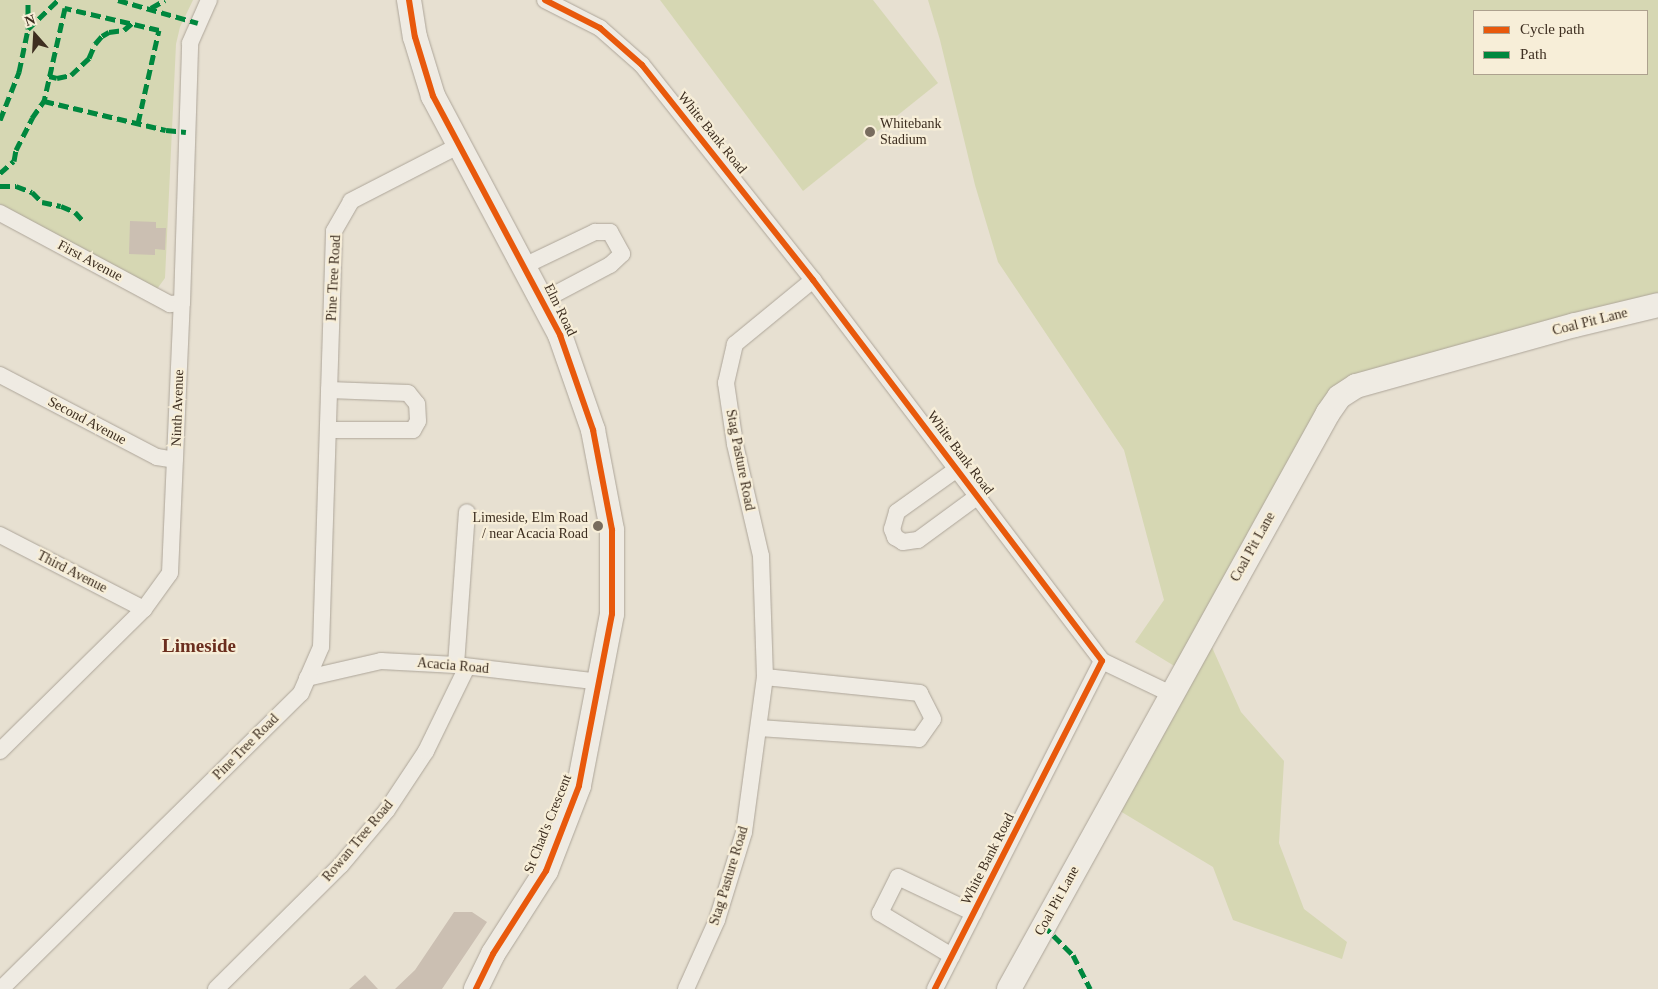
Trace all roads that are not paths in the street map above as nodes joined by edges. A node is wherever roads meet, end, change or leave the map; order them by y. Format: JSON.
{"nodes":[{"id":1,"x":209,"y":0,"type":"edge"},
{"id":2,"x":413,"y":0,"type":"edge"},
{"id":3,"x":545,"y":0,"type":"edge"},
{"id":4,"x":460,"y":145,"type":"junction"},
{"id":5,"x":0,"y":213,"type":"edge"},
{"id":6,"x":524,"y":266,"type":"junction"},
{"id":7,"x":813,"y":280,"type":"junction"},
{"id":8,"x":542,"y":301,"type":"junction"},
{"id":9,"x":182,"y":304,"type":"junction"},
{"id":10,"x":1658,"y":305,"type":"edge"},
{"id":11,"x":0,"y":375,"type":"edge"},
{"id":12,"x":329,"y":390,"type":"junction"},
{"id":13,"x":328,"y":430,"type":"junction"},
{"id":14,"x":176,"y":460,"type":"junction"},
{"id":15,"x":957,"y":469,"type":"junction"},
{"id":16,"x":978,"y":496,"type":"junction"},
{"id":17,"x":467,"y":512,"type":"dead end"},
{"id":18,"x":3,"y":542,"type":"edge"},
{"id":19,"x":144,"y":609,"type":"junction"},
{"id":20,"x":1102,"y":661,"type":"junction"},
{"id":21,"x":461,"y":666,"type":"junction"},
{"id":22,"x":765,"y":677,"type":"junction"},
{"id":23,"x":308,"y":678,"type":"junction"},
{"id":24,"x":600,"y":682,"type":"junction"},
{"id":25,"x":1171,"y":694,"type":"junction"},
{"id":26,"x":759,"y":728,"type":"junction"},
{"id":27,"x":0,"y":751,"type":"edge"},
{"id":28,"x":974,"y":913,"type":"junction"},
{"id":29,"x":952,"y":956,"type":"junction"},
{"id":30,"x":1,"y":989,"type":"edge"},
{"id":31,"x":216,"y":989,"type":"edge"},
{"id":32,"x":476,"y":989,"type":"edge"},
{"id":33,"x":686,"y":989,"type":"edge"},
{"id":34,"x":935,"y":989,"type":"edge"},
{"id":35,"x":1009,"y":989,"type":"edge"}],
"edges":[{"from":1,"to":9,"type":"street","name":"Ninth Avenue"},
{"from":2,"to":4,"type":"street","name":"Elm Road"},
{"from":3,"to":7,"type":"street","name":"White Bank Road"},
{"from":4,"to":6,"type":"street","name":"Elm Road"},
{"from":4,"to":12,"type":"street","name":"Pine Tree Road"},
{"from":5,"to":9,"type":"street","name":"First Avenue"},
{"from":6,"to":8,"type":"street","name":"Elm Road"},
{"from":6,"to":8,"type":"street","name":"Elm Road"},
{"from":7,"to":15,"type":"street","name":"White Bank Road"},
{"from":7,"to":22,"type":"street","name":"Stag Pasture Road"},
{"from":8,"to":24,"type":"street","name":"Elm Road"},
{"from":9,"to":14,"type":"street","name":"Ninth Avenue"},
{"from":10,"to":25,"type":"street","name":"Coal Pit Lane"},
{"from":11,"to":14,"type":"street","name":"Second Avenue"},
{"from":12,"to":13,"type":"street","name":"Pine Tree Road"},
{"from":12,"to":13,"type":"street"},
{"from":13,"to":23,"type":"street","name":"Pine Tree Road"},
{"from":14,"to":19,"type":"street","name":"Ninth Avenue"},
{"from":15,"to":16,"type":"street","name":"White Bank Road"},
{"from":15,"to":16,"type":"street"},
{"from":16,"to":20,"type":"street","name":"White Bank Road"},
{"from":17,"to":21,"type":"street"},
{"from":18,"to":19,"type":"street","name":"Third Avenue"},
{"from":19,"to":27,"type":"street","name":"Ninth Avenue"},
{"from":20,"to":25,"type":"street"},
{"from":20,"to":28,"type":"street","name":"White Bank Road"},
{"from":21,"to":23,"type":"street","name":"Acacia Road"},
{"from":21,"to":24,"type":"street","name":"Acacia Road"},
{"from":21,"to":31,"type":"street","name":"Rowan Tree Road"},
{"from":22,"to":26,"type":"street","name":"Stag Pasture Road"},
{"from":22,"to":26,"type":"street"},
{"from":23,"to":30,"type":"street","name":"Pine Tree Road"},
{"from":24,"to":32,"type":"street","name":"St Chad's Crescent"},
{"from":25,"to":35,"type":"street","name":"Coal Pit Lane"},
{"from":26,"to":33,"type":"street","name":"Stag Pasture Road"},
{"from":28,"to":29,"type":"street","name":"White Bank Road"},
{"from":28,"to":29,"type":"street","name":"White Bank Road"},
{"from":29,"to":34,"type":"street","name":"White Bank Road"}]}
